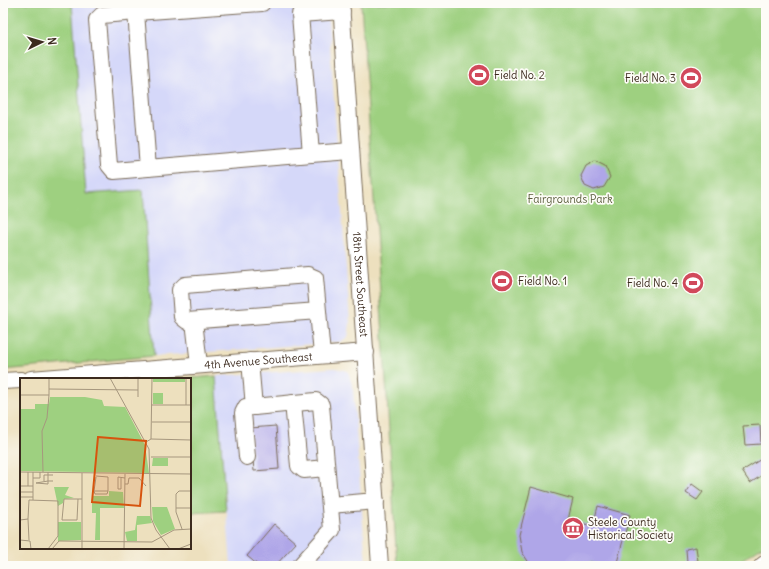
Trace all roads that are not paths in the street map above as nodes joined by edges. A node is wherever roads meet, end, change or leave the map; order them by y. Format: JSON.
{"nodes":[{"id":1,"x":262,"y":3,"type":"edge"},
{"id":2,"x":341,"y":7,"type":"edge"},
{"id":3,"x":299,"y":8,"type":"edge"},
{"id":4,"x":136,"y":12,"type":"junction"},
{"id":5,"x":351,"y":151,"type":"junction"},
{"id":6,"x":311,"y":154,"type":"junction"},
{"id":7,"x":148,"y":168,"type":"junction"},
{"id":8,"x":318,"y":311,"type":"junction"},
{"id":9,"x":194,"y":321,"type":"junction"},
{"id":10,"x":366,"y":352,"type":"junction"},
{"id":11,"x":322,"y":356,"type":"junction"},
{"id":12,"x":250,"y":361,"type":"junction"},
{"id":13,"x":199,"y":365,"type":"junction"},
{"id":14,"x":43,"y":378,"type":"edge"},
{"id":15,"x":20,"y":380,"type":"edge"},
{"id":16,"x":3,"y":381,"type":"edge"},
{"id":17,"x":293,"y":403,"type":"junction"},
{"id":18,"x":254,"y":407,"type":"junction"},
{"id":19,"x":247,"y":457,"type":"dead end"},
{"id":20,"x":326,"y":468,"type":"junction"},
{"id":21,"x":376,"y":501,"type":"junction"},
{"id":22,"x":330,"y":505,"type":"junction"},
{"id":23,"x":300,"y":566,"type":"edge"},
{"id":24,"x":380,"y":566,"type":"edge"}],
"edges":[{"from":1,"to":4,"type":"street"},
{"from":2,"to":3,"type":"street"},
{"from":2,"to":5,"type":"street","name":"18th Street Southeast"},
{"from":3,"to":6,"type":"street"},
{"from":4,"to":7,"type":"street"},
{"from":4,"to":7,"type":"street"},
{"from":5,"to":6,"type":"street"},
{"from":5,"to":10,"type":"street","name":"18th Street Southeast"},
{"from":6,"to":7,"type":"street"},
{"from":8,"to":9,"type":"street"},
{"from":8,"to":9,"type":"street"},
{"from":8,"to":11,"type":"street"},
{"from":9,"to":13,"type":"street"},
{"from":10,"to":11,"type":"street","name":"4th Avenue Southeast"},
{"from":10,"to":21,"type":"street","name":"18th Street Southeast"},
{"from":11,"to":12,"type":"street","name":"4th Avenue Southeast"},
{"from":12,"to":13,"type":"street","name":"4th Avenue Southeast"},
{"from":12,"to":18,"type":"street"},
{"from":13,"to":14,"type":"street","name":"4th Avenue Southeast"},
{"from":15,"to":16,"type":"street"},
{"from":17,"to":18,"type":"street"},
{"from":17,"to":20,"type":"street"},
{"from":17,"to":20,"type":"street"},
{"from":18,"to":19,"type":"street"},
{"from":20,"to":22,"type":"street"},
{"from":21,"to":22,"type":"street"},
{"from":21,"to":24,"type":"street","name":"18th Street Southeast"},
{"from":22,"to":23,"type":"street"}]}
